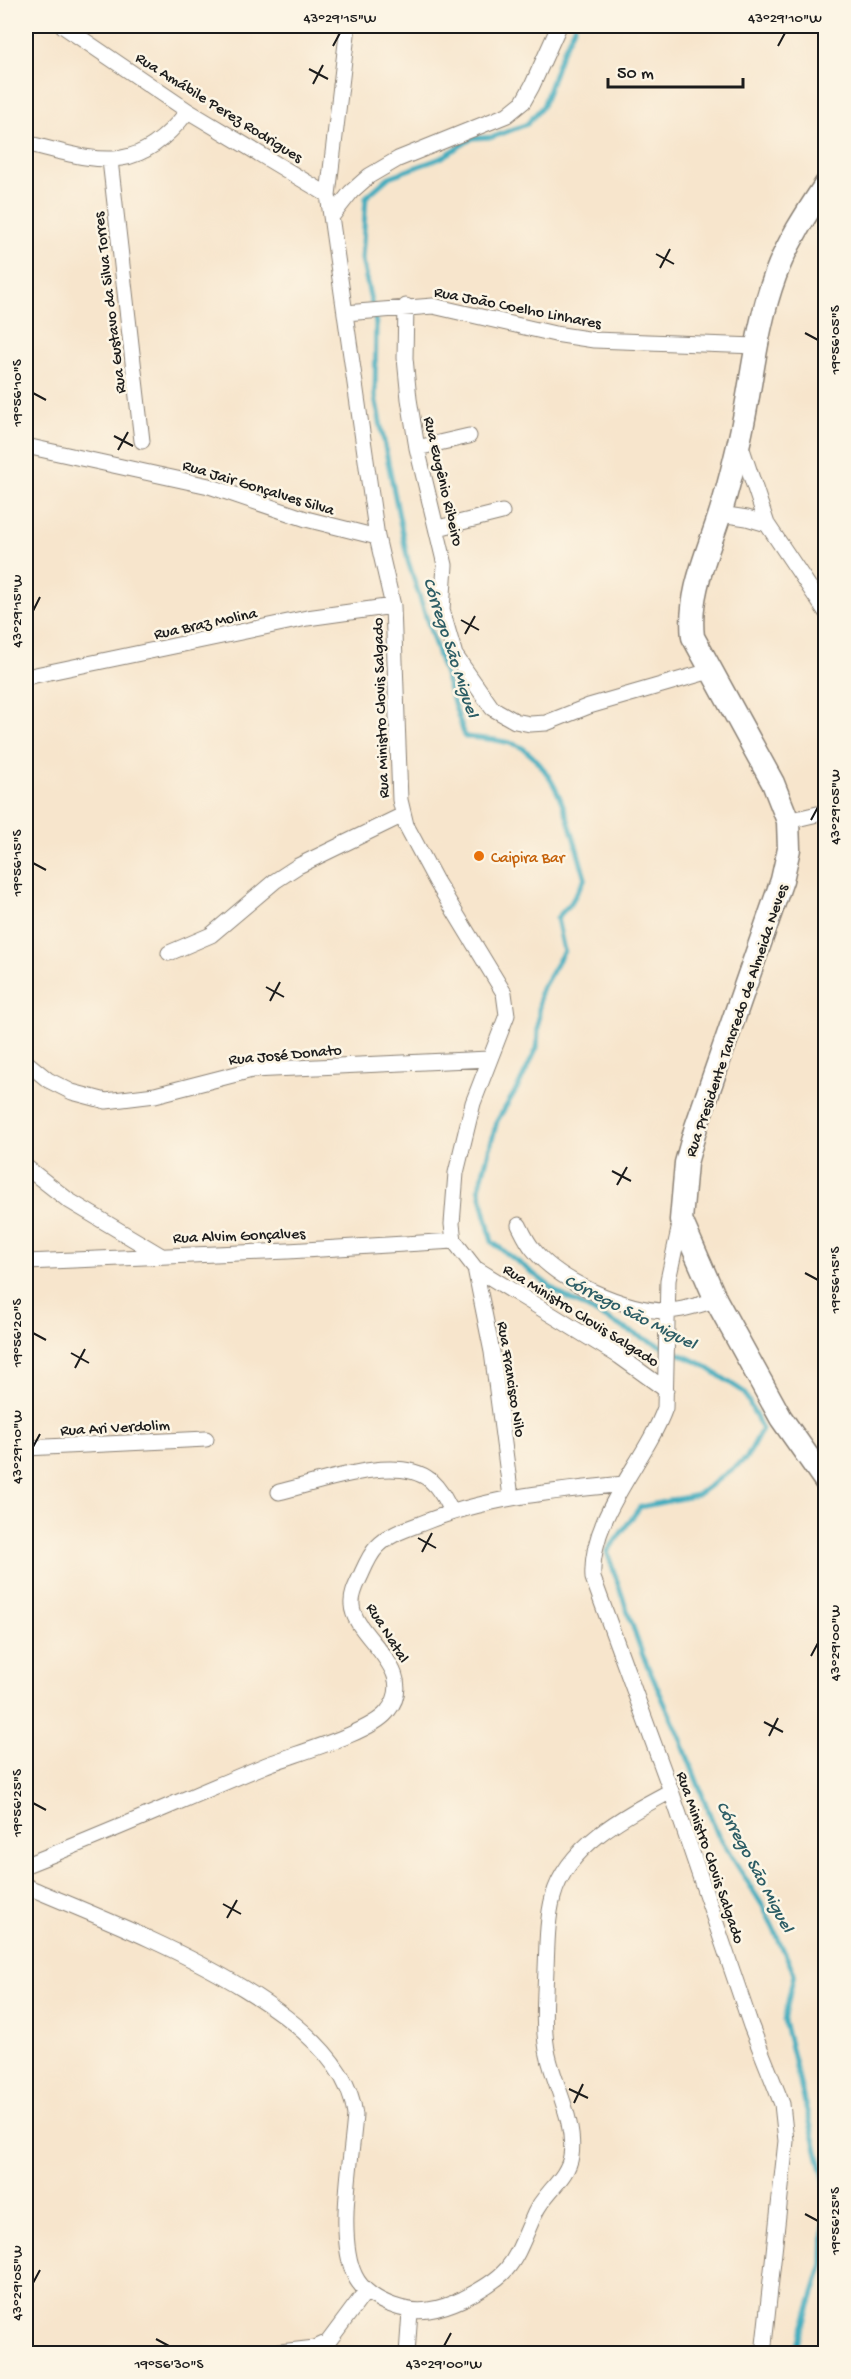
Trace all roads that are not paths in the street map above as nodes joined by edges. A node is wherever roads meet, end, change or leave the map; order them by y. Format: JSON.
{"nodes":[{"id":1,"x":63,"y":26,"type":"edge"},
{"id":2,"x":348,"y":26,"type":"edge"},
{"id":3,"x":559,"y":26,"type":"edge"},
{"id":4,"x":188,"y":111,"type":"junction"},
{"id":5,"x":26,"y":143,"type":"edge"},
{"id":6,"x":110,"y":160,"type":"junction"},
{"id":7,"x":825,"y":184,"type":"edge"},
{"id":8,"x":328,"y":195,"type":"junction"},
{"id":9,"x":332,"y":216,"type":"junction"},
{"id":10,"x":401,"y":307,"type":"junction"},
{"id":11,"x":351,"y":312,"type":"junction"},
{"id":12,"x":756,"y":346,"type":"junction"},
{"id":13,"x":469,"y":436,"type":"dead end"},
{"id":14,"x":739,"y":440,"type":"junction"},
{"id":15,"x":142,"y":441,"type":"dead end"},
{"id":16,"x":26,"y":446,"type":"edge"},
{"id":17,"x":417,"y":448,"type":"junction"},
{"id":18,"x":502,"y":512,"type":"dead end"},
{"id":19,"x":720,"y":514,"type":"junction"},
{"id":20,"x":766,"y":525,"type":"junction"},
{"id":21,"x":438,"y":528,"type":"junction"},
{"id":22,"x":377,"y":537,"type":"junction"},
{"id":23,"x":393,"y":606,"type":"junction"},
{"id":24,"x":825,"y":612,"type":"edge"},
{"id":25,"x":711,"y":671,"type":"junction"},
{"id":26,"x":26,"y":677,"type":"edge"},
{"id":27,"x":825,"y":812,"type":"edge"},
{"id":28,"x":403,"y":815,"type":"junction"},
{"id":29,"x":788,"y":821,"type":"junction"},
{"id":30,"x":169,"y":953,"type":"dead end"},
{"id":31,"x":489,"y":1059,"type":"junction"},
{"id":32,"x":26,"y":1062,"type":"edge"},
{"id":33,"x":26,"y":1167,"type":"edge"},
{"id":34,"x":681,"y":1220,"type":"junction"},
{"id":35,"x":519,"y":1225,"type":"dead end"},
{"id":36,"x":454,"y":1240,"type":"junction"},
{"id":37,"x":160,"y":1255,"type":"junction"},
{"id":38,"x":26,"y":1262,"type":"edge"},
{"id":39,"x":475,"y":1268,"type":"junction"},
{"id":40,"x":716,"y":1300,"type":"junction"},
{"id":41,"x":667,"y":1316,"type":"junction"},
{"id":42,"x":666,"y":1383,"type":"junction"},
{"id":43,"x":206,"y":1439,"type":"dead end"},
{"id":44,"x":26,"y":1448,"type":"edge"},
{"id":45,"x":825,"y":1482,"type":"edge"},
{"id":46,"x":623,"y":1484,"type":"junction"},
{"id":47,"x":279,"y":1492,"type":"dead end"},
{"id":48,"x":511,"y":1497,"type":"junction"},
{"id":49,"x":451,"y":1511,"type":"junction"},
{"id":50,"x":672,"y":1791,"type":"junction"},
{"id":51,"x":26,"y":1865,"type":"edge"},
{"id":52,"x":26,"y":1886,"type":"edge"},
{"id":53,"x":366,"y":2291,"type":"junction"},
{"id":54,"x":410,"y":2312,"type":"junction"},
{"id":55,"x":263,"y":2354,"type":"edge"},
{"id":56,"x":407,"y":2354,"type":"edge"},
{"id":57,"x":763,"y":2354,"type":"edge"}],
"edges":[{"from":1,"to":4,"type":"street","name":"Rua Amábile Perez Rodrigues"},
{"from":2,"to":8,"type":"street","name":"Rua Ministro Clovis Salgado"},
{"from":3,"to":9,"type":"street"},
{"from":4,"to":6,"type":"street"},
{"from":4,"to":8,"type":"street","name":"Rua Amábile Perez Rodrigues"},
{"from":5,"to":6,"type":"street"},
{"from":6,"to":15,"type":"street","name":"Rua Gustavo da Silva Torres"},
{"from":7,"to":12,"type":"main road","name":"Rua Presidente Tancredo de Almeida Neves"},
{"from":8,"to":9,"type":"street","name":"Rua Ministro Clovis Salgado"},
{"from":9,"to":11,"type":"street","name":"Rua Ministro Clovis Salgado"},
{"from":10,"to":11,"type":"street","name":"Rua João Coelho Linhares"},
{"from":10,"to":12,"type":"street","name":"Rua João Coelho Linhares"},
{"from":10,"to":17,"type":"street","name":"Rua Eugênio Ribeiro"},
{"from":11,"to":22,"type":"street","name":"Rua Ministro Clovis Salgado"},
{"from":12,"to":14,"type":"main road","name":"Rua Presidente Tancredo de Almeida Neves"},
{"from":13,"to":17,"type":"street"},
{"from":14,"to":19,"type":"main road","name":"Rua Presidente Tancredo de Almeida Neves"},
{"from":14,"to":20,"type":"street"},
{"from":16,"to":22,"type":"street","name":"Rua Jair Gonçalves Silva"},
{"from":17,"to":21,"type":"street","name":"Rua Eugênio Ribeiro"},
{"from":18,"to":21,"type":"street"},
{"from":19,"to":20,"type":"street"},
{"from":19,"to":25,"type":"main road","name":"Rua Presidente Tancredo de Almeida Neves"},
{"from":20,"to":24,"type":"street"},
{"from":21,"to":25,"type":"street","name":"Rua Eugênio Ribeiro"},
{"from":22,"to":23,"type":"street","name":"Rua Ministro Clovis Salgado"},
{"from":23,"to":26,"type":"street","name":"Rua Braz Molina"},
{"from":23,"to":28,"type":"street","name":"Rua Ministro Clovis Salgado"},
{"from":25,"to":29,"type":"main road","name":"Rua Presidente Tancredo de Almeida Neves"},
{"from":27,"to":29,"type":"street"},
{"from":28,"to":30,"type":"street"},
{"from":28,"to":31,"type":"street","name":"Rua Ministro Clovis Salgado"},
{"from":29,"to":34,"type":"main road","name":"Rua Presidente Tancredo de Almeida Neves"},
{"from":31,"to":32,"type":"street","name":"Rua José Donato"},
{"from":31,"to":36,"type":"street","name":"Rua Ministro Clovis Salgado"},
{"from":33,"to":37,"type":"street"},
{"from":34,"to":40,"type":"main road","name":"Rua Presidente Tancredo de Almeida Neves"},
{"from":34,"to":41,"type":"street","name":"Rua Presidente Tancredo de Almeida Neves"},
{"from":35,"to":41,"type":"street"},
{"from":36,"to":37,"type":"street","name":"Rua Alvim Gonçalves"},
{"from":36,"to":39,"type":"street","name":"Rua Ministro Clovis Salgado"},
{"from":37,"to":38,"type":"street","name":"Rua Alvim Gonçalves"},
{"from":39,"to":42,"type":"street","name":"Rua Ministro Clovis Salgado"},
{"from":39,"to":48,"type":"street","name":"Rua Francisco Nilo"},
{"from":40,"to":41,"type":"street"},
{"from":40,"to":45,"type":"main road","name":"Rua Presidente Tancredo de Almeida Neves"},
{"from":41,"to":42,"type":"street","name":"Rua Presidente Tancredo de Almeida Neves"},
{"from":42,"to":46,"type":"street","name":"Rua Ministro Clovis Salgado"},
{"from":43,"to":44,"type":"street","name":"Rua Ari Verdolim"},
{"from":46,"to":48,"type":"street","name":"Rua Natal"},
{"from":46,"to":50,"type":"street","name":"Rua Ministro Clovis Salgado"},
{"from":47,"to":49,"type":"street"},
{"from":48,"to":49,"type":"street","name":"Rua Natal"},
{"from":49,"to":51,"type":"street","name":"Rua Natal"},
{"from":50,"to":54,"type":"street"},
{"from":50,"to":57,"type":"street","name":"Rua Ministro Clovis Salgado"},
{"from":52,"to":53,"type":"street"},
{"from":53,"to":54,"type":"street"},
{"from":53,"to":55,"type":"street"},
{"from":54,"to":56,"type":"street"}]}
